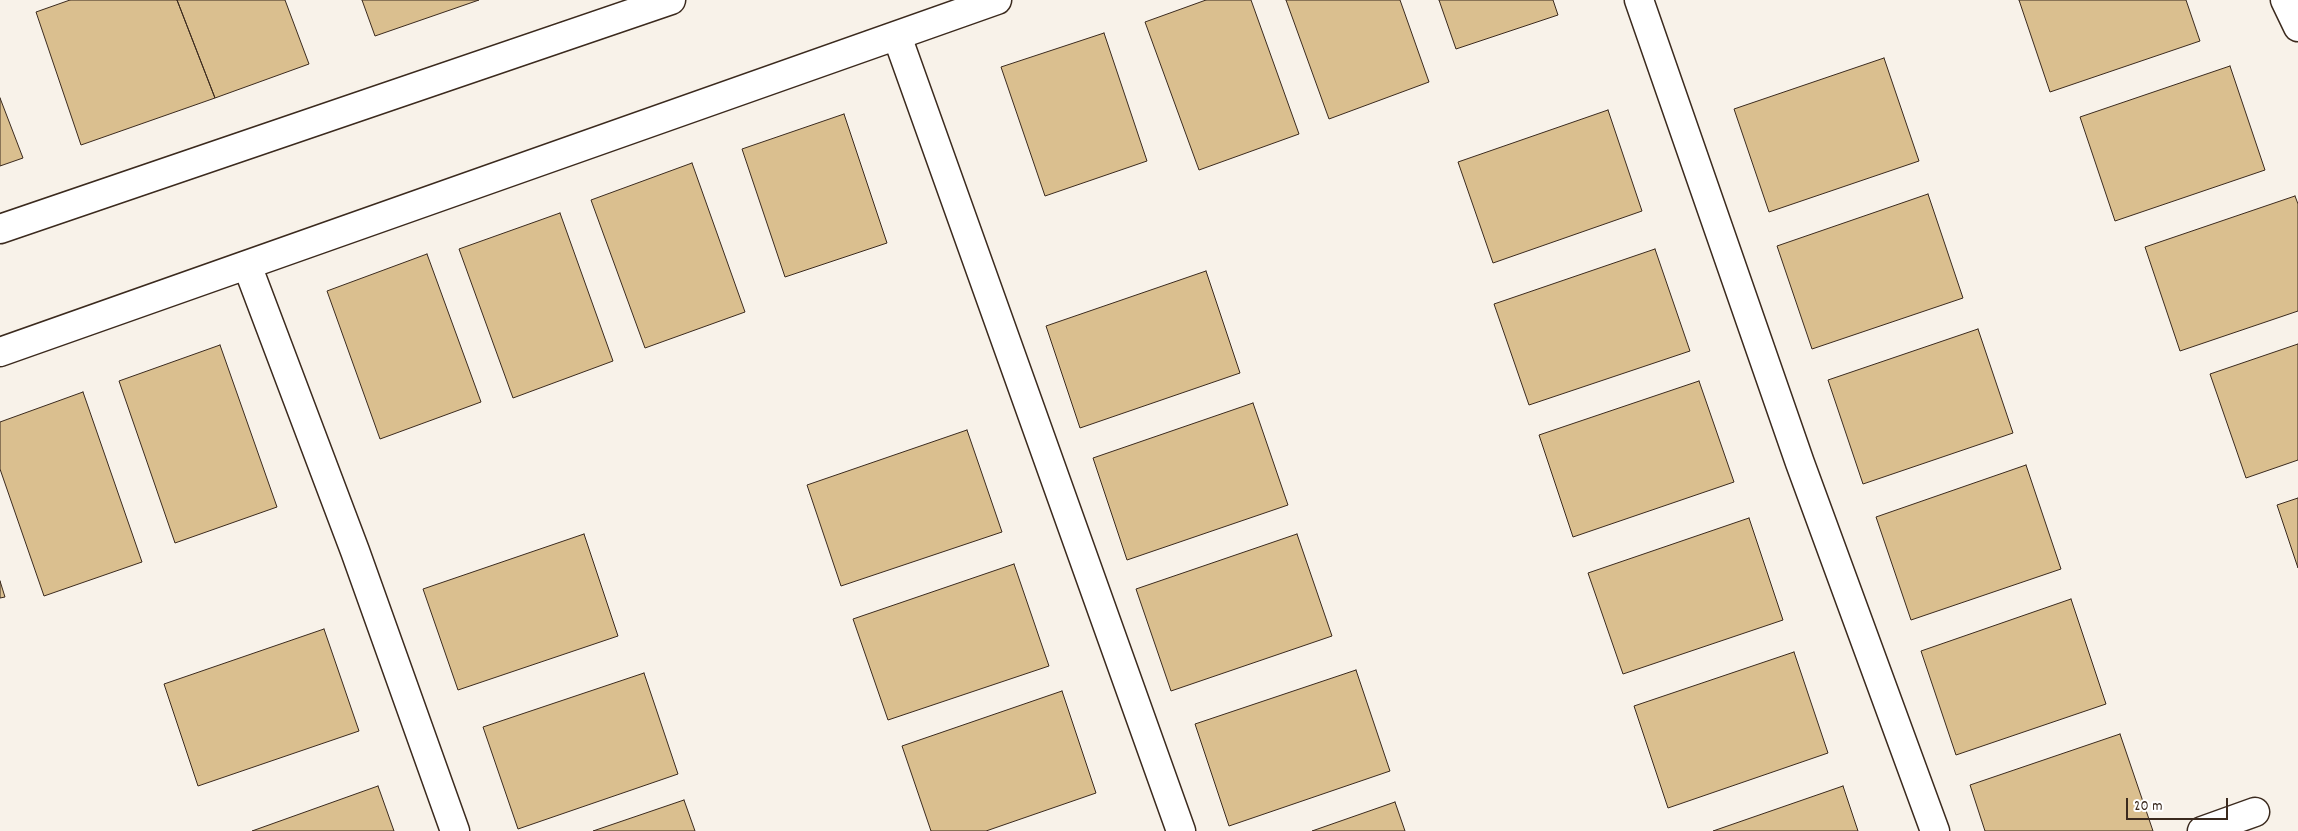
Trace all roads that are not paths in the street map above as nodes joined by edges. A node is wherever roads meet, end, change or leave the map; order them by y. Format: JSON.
{"nodes":[{"id":1,"x":671,"y":0,"type":"edge"},
{"id":2,"x":997,"y":0,"type":"edge"},
{"id":3,"x":1638,"y":0,"type":"edge"},
{"id":4,"x":2284,"y":0,"type":"edge"},
{"id":5,"x":2298,"y":27,"type":"edge"},
{"id":6,"x":897,"y":36,"type":"junction"},
{"id":7,"x":0,"y":229,"type":"edge"},
{"id":8,"x":247,"y":265,"type":"junction"},
{"id":9,"x":0,"y":352,"type":"edge"},
{"id":10,"x":2254,"y":812,"type":"dead end"},
{"id":11,"x":455,"y":831,"type":"edge"},
{"id":12,"x":1181,"y":831,"type":"edge"},
{"id":13,"x":1934,"y":831,"type":"edge"},
{"id":14,"x":2202,"y":831,"type":"edge"}],
"edges":[{"from":1,"to":7,"type":"street"},
{"from":2,"to":6,"type":"street"},
{"from":3,"to":13,"type":"street"},
{"from":4,"to":5,"type":"street"},
{"from":6,"to":8,"type":"street"},
{"from":6,"to":12,"type":"street"},
{"from":8,"to":9,"type":"street"},
{"from":8,"to":11,"type":"street"},
{"from":10,"to":14,"type":"street"}]}
